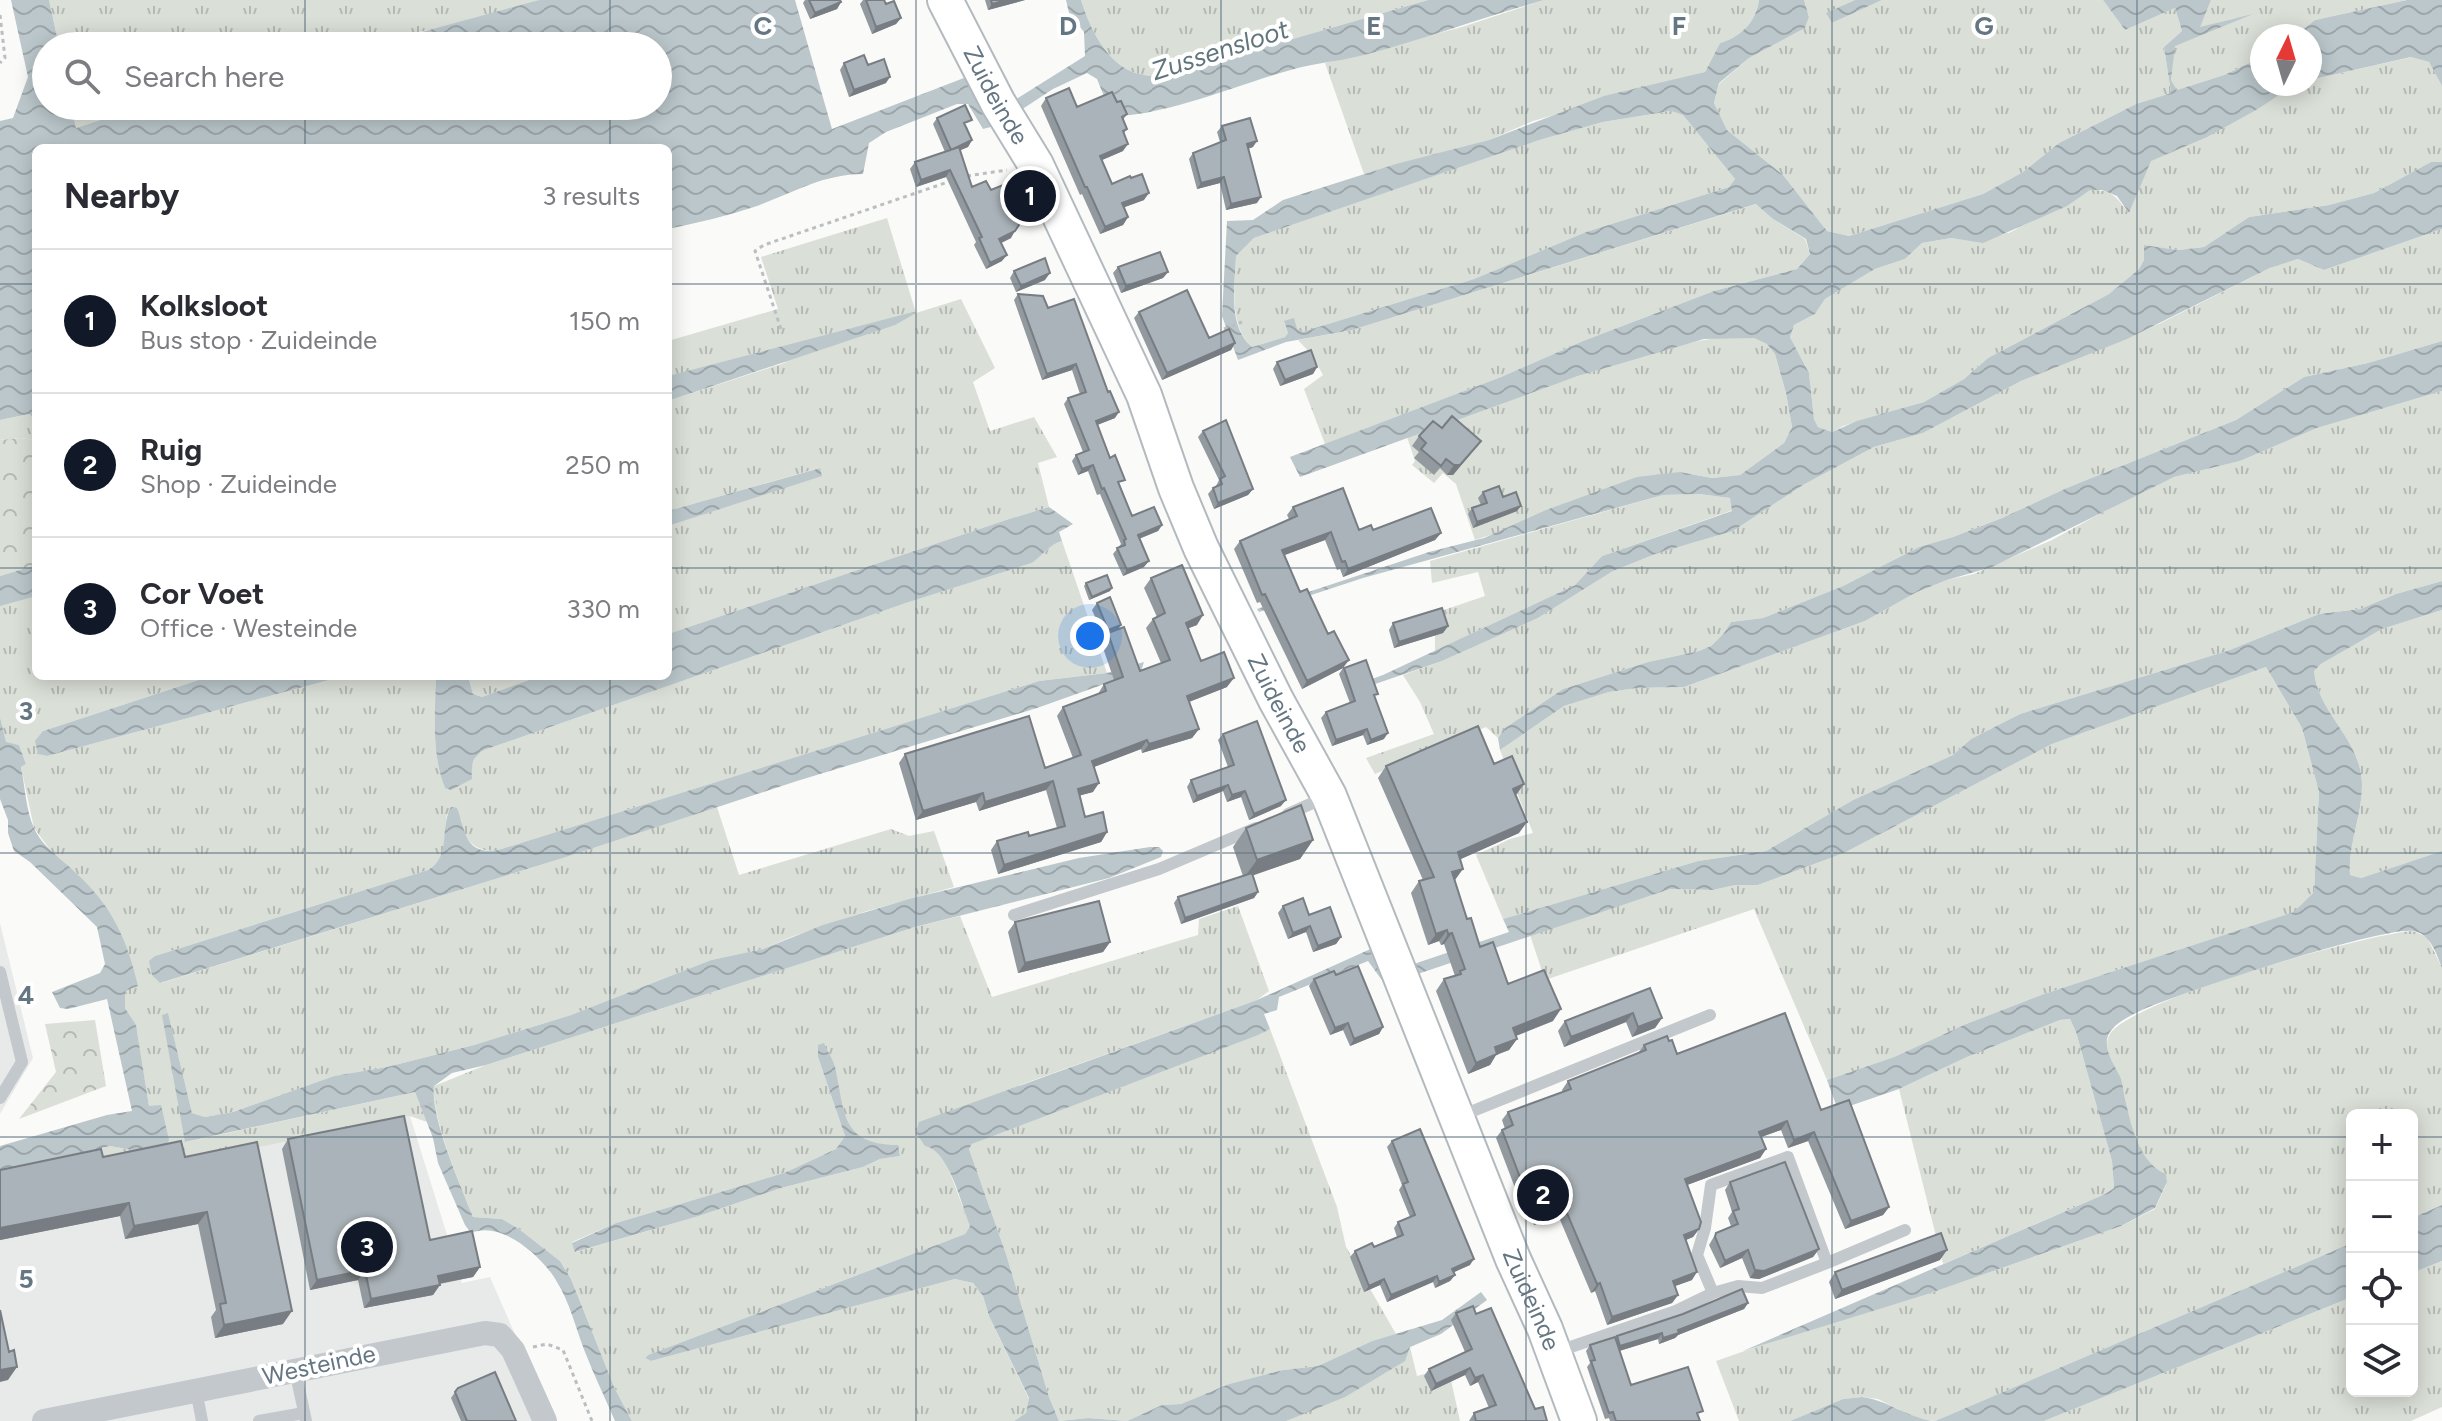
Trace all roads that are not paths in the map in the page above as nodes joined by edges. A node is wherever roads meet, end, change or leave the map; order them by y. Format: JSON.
{"nodes":[{"id":1,"x":945,"y":0,"type":"edge"},
{"id":2,"x":1329,"y":796,"type":"junction"},
{"id":3,"x":1014,"y":915,"type":"dead end"},
{"id":4,"x":0,"y":972,"type":"edge"},
{"id":5,"x":1710,"y":1015,"type":"dead end"},
{"id":6,"x":0,"y":1098,"type":"edge"},
{"id":7,"x":1458,"y":1117,"type":"junction"},
{"id":8,"x":1905,"y":1230,"type":"dead end"},
{"id":9,"x":1827,"y":1263,"type":"junction"},
{"id":10,"x":1713,"y":1293,"type":"junction"},
{"id":11,"x":1554,"y":1353,"type":"junction"},
{"id":12,"x":295,"y":1370,"type":"junction"},
{"id":13,"x":196,"y":1390,"type":"junction"},
{"id":14,"x":110,"y":1415,"type":"edge"},
{"id":15,"x":305,"y":1417,"type":"edge"},
{"id":16,"x":44,"y":1421,"type":"edge"},
{"id":17,"x":202,"y":1421,"type":"edge"},
{"id":18,"x":259,"y":1421,"type":"edge"},
{"id":19,"x":545,"y":1421,"type":"edge"},
{"id":20,"x":1579,"y":1421,"type":"edge"}],
"edges":[{"from":1,"to":2,"type":"street","name":"Zuideinde"},
{"from":2,"to":3,"type":"lane"},
{"from":2,"to":7,"type":"street","name":"Zuideinde"},
{"from":4,"to":6,"type":"lane"},
{"from":5,"to":7,"type":"lane"},
{"from":7,"to":11,"type":"street","name":"Zuideinde"},
{"from":8,"to":9,"type":"lane"},
{"from":9,"to":10,"type":"lane"},
{"from":9,"to":10,"type":"lane"},
{"from":10,"to":11,"type":"lane"},
{"from":11,"to":20,"type":"street","name":"Zuideinde"},
{"from":12,"to":13,"type":"street","name":"Westeinde"},
{"from":12,"to":15,"type":"lane"},
{"from":12,"to":19,"type":"street","name":"Westeinde"},
{"from":13,"to":14,"type":"street","name":"Westeinde"},
{"from":13,"to":17,"type":"lane"},
{"from":14,"to":16,"type":"street","name":"Westeinde"},
{"from":15,"to":18,"type":"lane"}]}
